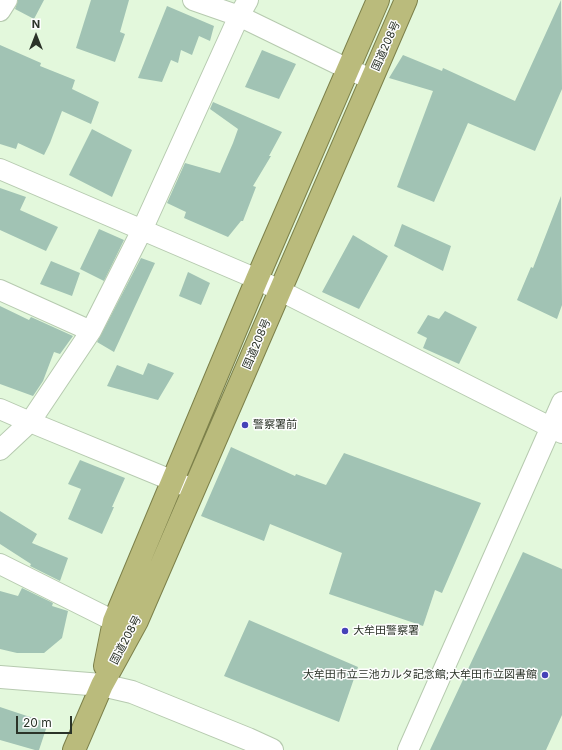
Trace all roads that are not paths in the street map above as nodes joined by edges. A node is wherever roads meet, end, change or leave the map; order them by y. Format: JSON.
{"nodes":[{"id":1,"x":7,"y":0,"type":"edge"},
{"id":2,"x":193,"y":0,"type":"edge"},
{"id":3,"x":378,"y":0,"type":"edge"},
{"id":4,"x":406,"y":0,"type":"edge"},
{"id":5,"x":243,"y":8,"type":"edge"},
{"id":6,"x":0,"y":11,"type":"edge"},
{"id":7,"x":348,"y":69,"type":"junction"},
{"id":8,"x":371,"y":78,"type":"junction"},
{"id":9,"x":0,"y":169,"type":"edge"},
{"id":10,"x":142,"y":230,"type":"junction"},
{"id":11,"x":257,"y":279,"type":"junction"},
{"id":12,"x":0,"y":290,"type":"edge"},
{"id":13,"x":280,"y":290,"type":"junction"},
{"id":14,"x":91,"y":331,"type":"junction"},
{"id":15,"x":562,"y":402,"type":"edge"},
{"id":16,"x":0,"y":408,"type":"edge"},
{"id":17,"x":30,"y":422,"type":"junction"},
{"id":18,"x":556,"y":430,"type":"edge"},
{"id":19,"x":0,"y":450,"type":"edge"},
{"id":20,"x":172,"y":481,"type":"junction"},
{"id":21,"x":194,"y":489,"type":"junction"},
{"id":22,"x":0,"y":564,"type":"edge"},
{"id":23,"x":114,"y":620,"type":"junction"},
{"id":24,"x":137,"y":620,"type":"junction"},
{"id":25,"x":0,"y":677,"type":"edge"},
{"id":26,"x":102,"y":685,"type":"junction"},
{"id":27,"x":246,"y":744,"type":"edge"},
{"id":28,"x":74,"y":750,"type":"edge"},
{"id":29,"x":272,"y":750,"type":"edge"},
{"id":30,"x":408,"y":750,"type":"edge"}],
"edges":[{"from":1,"to":6,"type":"street"},
{"from":2,"to":5,"type":"street"},
{"from":3,"to":7,"type":"highway","name":"国道208号"},
{"from":4,"to":8,"type":"highway","name":"国道208号"},
{"from":5,"to":7,"type":"street"},
{"from":5,"to":10,"type":"street"},
{"from":7,"to":8,"type":"street"},
{"from":7,"to":11,"type":"highway","name":"国道208号"},
{"from":8,"to":13,"type":"highway","name":"国道208号"},
{"from":9,"to":10,"type":"street"},
{"from":10,"to":11,"type":"street"},
{"from":10,"to":14,"type":"street"},
{"from":11,"to":13,"type":"street"},
{"from":11,"to":20,"type":"highway","name":"国道208号"},
{"from":12,"to":14,"type":"street"},
{"from":13,"to":18,"type":"street"},
{"from":13,"to":21,"type":"highway","name":"国道208号"},
{"from":14,"to":17,"type":"street"},
{"from":15,"to":18,"type":"street"},
{"from":16,"to":17,"type":"street"},
{"from":17,"to":19,"type":"street"},
{"from":17,"to":20,"type":"street"},
{"from":18,"to":30,"type":"street"},
{"from":20,"to":21,"type":"street"},
{"from":20,"to":23,"type":"highway","name":"国道208号"},
{"from":21,"to":24,"type":"highway","name":"国道208号"},
{"from":22,"to":23,"type":"street"},
{"from":23,"to":24,"type":"street"},
{"from":23,"to":26,"type":"highway","name":"国道208号"},
{"from":24,"to":26,"type":"highway","name":"国道208号"},
{"from":25,"to":26,"type":"street"},
{"from":26,"to":27,"type":"street"},
{"from":26,"to":28,"type":"highway","name":"国道208号"},
{"from":27,"to":29,"type":"street"}]}
